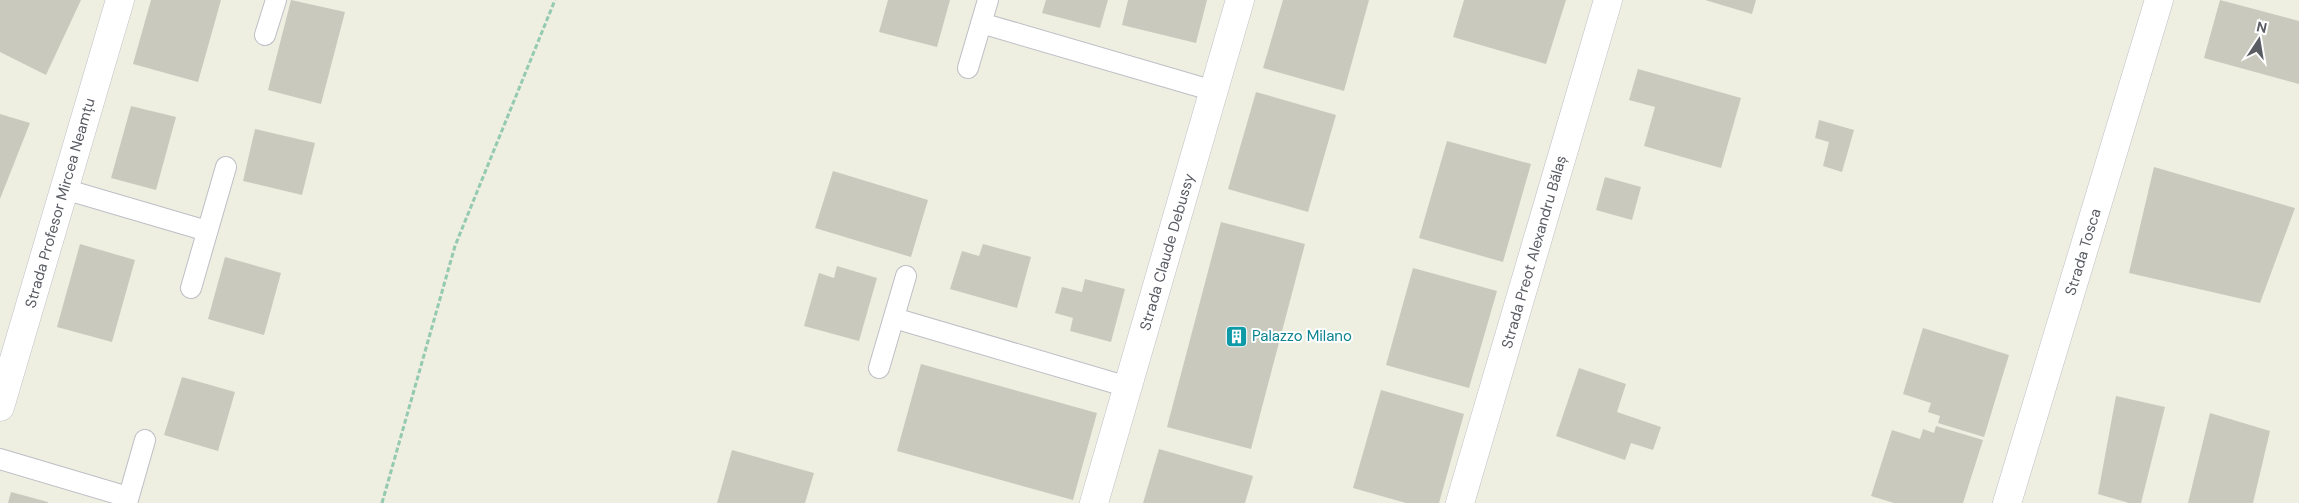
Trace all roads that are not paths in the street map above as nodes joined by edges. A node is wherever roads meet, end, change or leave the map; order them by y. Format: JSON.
{"nodes":[{"id":1,"x":120,"y":0,"type":"edge"},
{"id":2,"x":276,"y":0,"type":"edge"},
{"id":3,"x":988,"y":0,"type":"edge"},
{"id":4,"x":1240,"y":0,"type":"edge"},
{"id":5,"x":1608,"y":0,"type":"edge"},
{"id":6,"x":2159,"y":0,"type":"edge"},
{"id":7,"x":981,"y":23,"type":"junction"},
{"id":8,"x":265,"y":35,"type":"dead end"},
{"id":9,"x":968,"y":68,"type":"dead end"},
{"id":10,"x":1214,"y":91,"type":"junction"},
{"id":11,"x":226,"y":168,"type":"dead end"},
{"id":12,"x":64,"y":189,"type":"junction"},
{"id":13,"x":207,"y":231,"type":"junction"},
{"id":14,"x":906,"y":276,"type":"dead end"},
{"id":15,"x":191,"y":288,"type":"dead end"},
{"id":16,"x":894,"y":318,"type":"junction"},
{"id":17,"x":879,"y":368,"type":"dead end"},
{"id":18,"x":1128,"y":387,"type":"junction"},
{"id":19,"x":0,"y":407,"type":"edge"},
{"id":20,"x":145,"y":440,"type":"dead end"},
{"id":21,"x":0,"y":459,"type":"edge"},
{"id":22,"x":128,"y":500,"type":"edge"},
{"id":23,"x":2015,"y":501,"type":"edge"},
{"id":24,"x":1094,"y":503,"type":"edge"},
{"id":25,"x":1460,"y":503,"type":"edge"}],
"edges":[{"from":1,"to":12,"type":"street","name":"Strada Profesor Mircea Neamțu"},
{"from":2,"to":8,"type":"lane"},
{"from":3,"to":7,"type":"lane"},
{"from":4,"to":10,"type":"street","name":"Strada Claude Debussy"},
{"from":5,"to":25,"type":"street","name":"Strada Preot Alexandru Bălaș"},
{"from":6,"to":23,"type":"street","name":"Strada Tosca"},
{"from":7,"to":9,"type":"lane"},
{"from":7,"to":10,"type":"lane"},
{"from":10,"to":18,"type":"street","name":"Strada Claude Debussy"},
{"from":11,"to":13,"type":"lane"},
{"from":12,"to":13,"type":"lane"},
{"from":12,"to":19,"type":"street","name":"Strada Profesor Mircea Neamțu"},
{"from":13,"to":15,"type":"lane"},
{"from":14,"to":16,"type":"lane"},
{"from":16,"to":17,"type":"lane"},
{"from":16,"to":18,"type":"lane"},
{"from":18,"to":24,"type":"street","name":"Strada Claude Debussy"},
{"from":20,"to":22,"type":"lane"},
{"from":21,"to":22,"type":"lane"}]}
